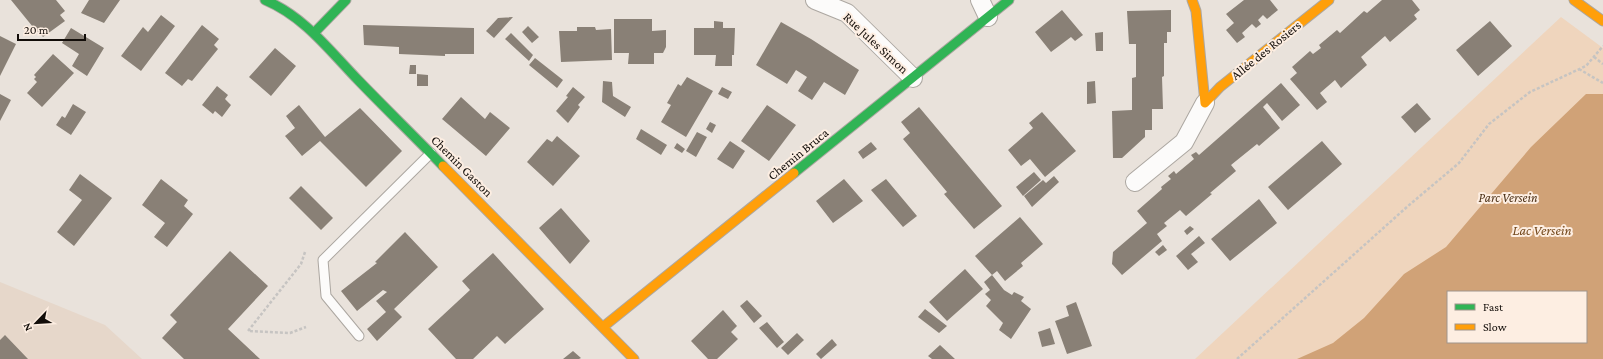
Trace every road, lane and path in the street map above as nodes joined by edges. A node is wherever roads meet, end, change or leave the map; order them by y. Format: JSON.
{"nodes":[{"id":1,"x":265,"y":0,"type":"edge"},
{"id":2,"x":346,"y":0,"type":"edge"},
{"id":3,"x":815,"y":0,"type":"edge"},
{"id":4,"x":980,"y":0,"type":"edge"},
{"id":5,"x":1009,"y":0,"type":"edge"},
{"id":6,"x":1192,"y":0,"type":"edge"},
{"id":7,"x":1329,"y":0,"type":"edge"},
{"id":8,"x":1574,"y":0,"type":"edge"},
{"id":9,"x":988,"y":16,"type":"junction"},
{"id":10,"x":1603,"y":21,"type":"edge"},
{"id":11,"x":314,"y":32,"type":"junction"},
{"id":12,"x":1603,"y":46,"type":"edge"},
{"id":13,"x":1594,"y":57,"type":"junction"},
{"id":14,"x":1603,"y":64,"type":"edge"},
{"id":15,"x":1579,"y":69,"type":"junction"},
{"id":16,"x":913,"y":78,"type":"junction"},
{"id":17,"x":1603,"y":83,"type":"edge"},
{"id":18,"x":1205,"y":103,"type":"junction"},
{"id":19,"x":431,"y":153,"type":"junction"},
{"id":20,"x":1135,"y":182,"type":"dead end"},
{"id":21,"x":305,"y":252,"type":"dead end"},
{"id":22,"x":306,"y":327,"type":"dead end"},
{"id":23,"x":603,"y":327,"type":"junction"},
{"id":24,"x":359,"y":336,"type":"dead end"},
{"id":25,"x":634,"y":359,"type":"edge"},
{"id":26,"x":1237,"y":359,"type":"edge"}],
"edges":[{"from":1,"to":11,"type":"street","name":"Chemin Gaston"},
{"from":2,"to":11,"type":"street"},
{"from":3,"to":16,"type":"street","name":"Rue Jules Simon"},
{"from":4,"to":9,"type":"street"},
{"from":5,"to":9,"type":"street","name":"Chemin Bruca"},
{"from":6,"to":18,"type":"street"},
{"from":7,"to":18,"type":"street","name":"Allée des Rosiers"},
{"from":8,"to":10,"type":"street"},
{"from":9,"to":16,"type":"street","name":"Chemin Bruca"},
{"from":11,"to":19,"type":"street","name":"Chemin Gaston"},
{"from":12,"to":13,"type":"path"},
{"from":13,"to":14,"type":"path"},
{"from":13,"to":15,"type":"path"},
{"from":15,"to":17,"type":"path"},
{"from":15,"to":26,"type":"path"},
{"from":16,"to":23,"type":"street","name":"Chemin Bruca"},
{"from":18,"to":20,"type":"street","name":"Allée des Rosiers"},
{"from":19,"to":23,"type":"street","name":"Chemin Gaston"},
{"from":19,"to":24,"type":"lane"},
{"from":21,"to":22,"type":"path"},
{"from":23,"to":25,"type":"street","name":"Chemin Gaston"}]}
